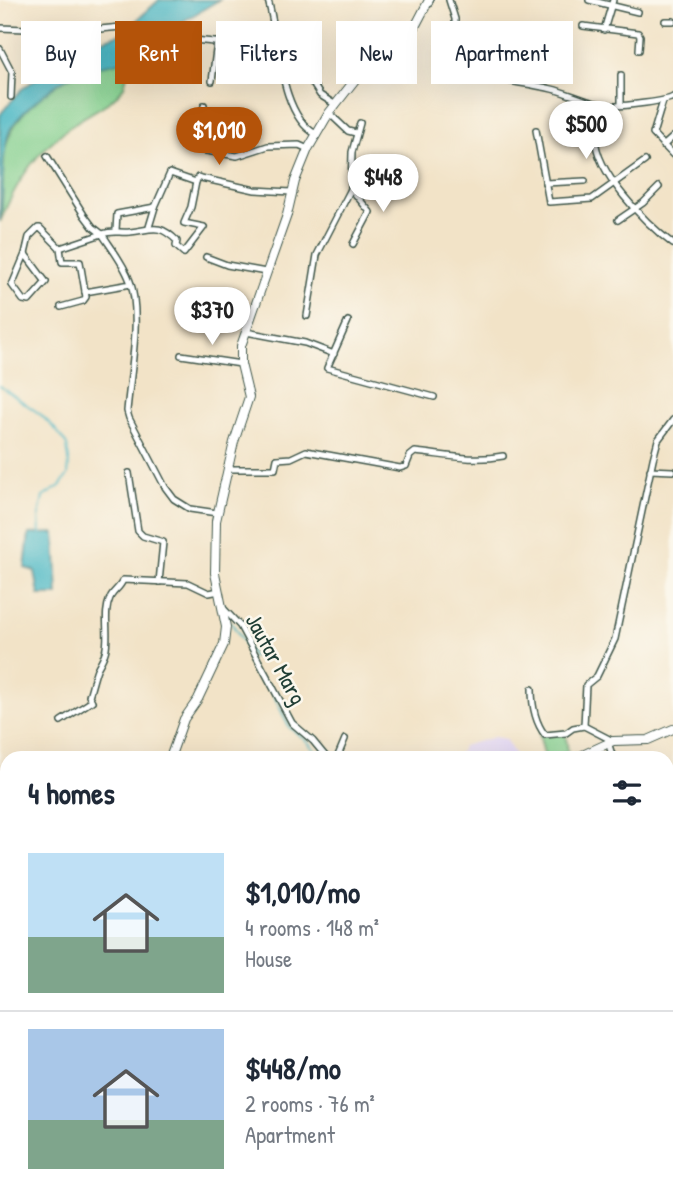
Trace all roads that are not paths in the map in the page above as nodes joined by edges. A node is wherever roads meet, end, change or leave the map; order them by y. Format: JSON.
{"nodes":[{"id":1,"x":268,"y":0,"type":"edge"},
{"id":2,"x":429,"y":0,"type":"edge"},
{"id":3,"x":449,"y":0,"type":"edge"},
{"id":4,"x":589,"y":1,"type":"edge"},
{"id":5,"x":612,"y":3,"type":"edge"},
{"id":6,"x":638,"y":12,"type":"dead end"},
{"id":7,"x":275,"y":21,"type":"edge"},
{"id":8,"x":665,"y":21,"type":"dead end"},
{"id":9,"x":673,"y":21,"type":"edge"},
{"id":10,"x":583,"y":26,"type":"dead end"},
{"id":11,"x":0,"y":28,"type":"edge"},
{"id":12,"x":604,"y":30,"type":"junction"},
{"id":13,"x":216,"y":42,"type":"edge"},
{"id":14,"x":0,"y":49,"type":"edge"},
{"id":15,"x":216,"y":50,"type":"edge"},
{"id":16,"x":639,"y":50,"type":"dead end"},
{"id":17,"x":621,"y":75,"type":"dead end"},
{"id":18,"x":212,"y":81,"type":"dead end"},
{"id":19,"x":285,"y":84,"type":"edge"},
{"id":20,"x":313,"y":84,"type":"edge"},
{"id":21,"x":10,"y":97,"type":"dead end"},
{"id":22,"x":670,"y":100,"type":"edge"},
{"id":23,"x":204,"y":105,"type":"dead end"},
{"id":24,"x":336,"y":105,"type":"junction"},
{"id":25,"x":617,"y":106,"type":"junction"},
{"id":26,"x":329,"y":113,"type":"junction"},
{"id":27,"x":359,"y":124,"type":"dead end"},
{"id":28,"x":536,"y":130,"type":"dead end"},
{"id":29,"x":356,"y":133,"type":"junction"},
{"id":30,"x":316,"y":134,"type":"junction"},
{"id":31,"x":673,"y":137,"type":"edge"},
{"id":32,"x":663,"y":146,"type":"junction"},
{"id":33,"x":308,"y":149,"type":"junction"},
{"id":34,"x":673,"y":155,"type":"edge"},
{"id":35,"x":47,"y":156,"type":"dead end"},
{"id":36,"x":645,"y":161,"type":"dead end"},
{"id":37,"x":585,"y":181,"type":"dead end"},
{"id":38,"x":196,"y":182,"type":"junction"},
{"id":39,"x":545,"y":183,"type":"junction"},
{"id":40,"x":615,"y":183,"type":"junction"},
{"id":41,"x":659,"y":187,"type":"dead end"},
{"id":42,"x":351,"y":189,"type":"junction"},
{"id":43,"x":291,"y":192,"type":"junction"},
{"id":44,"x":155,"y":207,"type":"junction"},
{"id":45,"x":635,"y":209,"type":"junction"},
{"id":46,"x":618,"y":220,"type":"dead end"},
{"id":47,"x":149,"y":227,"type":"junction"},
{"id":48,"x":116,"y":230,"type":"junction"},
{"id":49,"x":102,"y":234,"type":"junction"},
{"id":50,"x":353,"y":244,"type":"dead end"},
{"id":51,"x":673,"y":244,"type":"edge"},
{"id":52,"x":60,"y":248,"type":"junction"},
{"id":53,"x":25,"y":254,"type":"junction"},
{"id":54,"x":206,"y":257,"type":"dead end"},
{"id":55,"x":266,"y":272,"type":"junction"},
{"id":56,"x":131,"y":284,"type":"junction"},
{"id":57,"x":85,"y":292,"type":"junction"},
{"id":58,"x":61,"y":307,"type":"dead end"},
{"id":59,"x":307,"y":316,"type":"dead end"},
{"id":60,"x":348,"y":321,"type":"dead end"},
{"id":61,"x":246,"y":332,"type":"junction"},
{"id":62,"x":334,"y":354,"type":"junction"},
{"id":63,"x":181,"y":355,"type":"dead end"},
{"id":64,"x":241,"y":364,"type":"junction"},
{"id":65,"x":434,"y":397,"type":"dead end"},
{"id":66,"x":673,"y":420,"type":"edge"},
{"id":67,"x":503,"y":456,"type":"dead end"},
{"id":68,"x":229,"y":469,"type":"junction"},
{"id":69,"x":650,"y":470,"type":"junction"},
{"id":70,"x":673,"y":471,"type":"edge"},
{"id":71,"x":129,"y":473,"type":"dead end"},
{"id":72,"x":217,"y":513,"type":"junction"},
{"id":73,"x":159,"y":582,"type":"junction"},
{"id":74,"x":219,"y":591,"type":"junction"},
{"id":75,"x":223,"y":608,"type":"junction"},
{"id":76,"x":532,"y":689,"type":"dead end"},
{"id":77,"x":61,"y":721,"type":"dead end"},
{"id":78,"x":584,"y":726,"type":"junction"},
{"id":79,"x":673,"y":729,"type":"edge"},
{"id":80,"x":345,"y":739,"type":"dead end"},
{"id":81,"x":611,"y":742,"type":"junction"},
{"id":82,"x":173,"y":751,"type":"edge"},
{"id":83,"x":321,"y":751,"type":"edge"},
{"id":84,"x":340,"y":751,"type":"edge"},
{"id":85,"x":591,"y":751,"type":"edge"},
{"id":86,"x":612,"y":751,"type":"edge"}],
"edges":[{"from":1,"to":7,"type":"street"},
{"from":2,"to":24,"type":"street"},
{"from":3,"to":25,"type":"street"},
{"from":4,"to":5,"type":"street"},
{"from":5,"to":6,"type":"street"},
{"from":5,"to":12,"type":"street"},
{"from":8,"to":9,"type":"street"},
{"from":10,"to":12,"type":"street"},
{"from":11,"to":13,"type":"street"},
{"from":12,"to":16,"type":"street"},
{"from":14,"to":21,"type":"street"},
{"from":15,"to":18,"type":"street"},
{"from":17,"to":25,"type":"street"},
{"from":19,"to":30,"type":"street"},
{"from":20,"to":24,"type":"street"},
{"from":22,"to":25,"type":"street"},
{"from":22,"to":32,"type":"street"},
{"from":23,"to":33,"type":"street"},
{"from":24,"to":26,"type":"street"},
{"from":25,"to":40,"type":"street"},
{"from":26,"to":29,"type":"street"},
{"from":26,"to":30,"type":"street"},
{"from":27,"to":29,"type":"street"},
{"from":28,"to":39,"type":"street"},
{"from":29,"to":42,"type":"street"},
{"from":30,"to":33,"type":"street"},
{"from":31,"to":32,"type":"street"},
{"from":32,"to":34,"type":"street"},
{"from":33,"to":43,"type":"street"},
{"from":35,"to":49,"type":"street"},
{"from":36,"to":40,"type":"street"},
{"from":37,"to":39,"type":"street"},
{"from":38,"to":43,"type":"street"},
{"from":38,"to":44,"type":"street"},
{"from":38,"to":47,"type":"street"},
{"from":39,"to":40,"type":"street"},
{"from":40,"to":45,"type":"street"},
{"from":41,"to":45,"type":"street"},
{"from":42,"to":50,"type":"street"},
{"from":42,"to":59,"type":"street"},
{"from":43,"to":55,"type":"street"},
{"from":44,"to":47,"type":"street"},
{"from":44,"to":48,"type":"street"},
{"from":45,"to":46,"type":"street"},
{"from":45,"to":51,"type":"street"},
{"from":47,"to":48,"type":"street"},
{"from":48,"to":49,"type":"street"},
{"from":49,"to":52,"type":"street"},
{"from":49,"to":56,"type":"street"},
{"from":52,"to":53,"type":"street"},
{"from":52,"to":57,"type":"street"},
{"from":53,"to":53,"type":"street"},
{"from":54,"to":55,"type":"street"},
{"from":55,"to":61,"type":"street"},
{"from":56,"to":57,"type":"street"},
{"from":56,"to":72,"type":"street"},
{"from":57,"to":58,"type":"street"},
{"from":60,"to":62,"type":"street"},
{"from":61,"to":62,"type":"street"},
{"from":61,"to":64,"type":"street"},
{"from":62,"to":65,"type":"street"},
{"from":63,"to":64,"type":"street"},
{"from":64,"to":68,"type":"street"},
{"from":66,"to":69,"type":"street"},
{"from":67,"to":68,"type":"street"},
{"from":68,"to":72,"type":"street"},
{"from":69,"to":70,"type":"street"},
{"from":69,"to":78,"type":"street"},
{"from":71,"to":73,"type":"street"},
{"from":72,"to":74,"type":"street"},
{"from":73,"to":74,"type":"street"},
{"from":73,"to":77,"type":"street"},
{"from":74,"to":75,"type":"street"},
{"from":75,"to":82,"type":"street"},
{"from":75,"to":83,"type":"street","name":"Jautar Marg"},
{"from":76,"to":78,"type":"street"},
{"from":78,"to":81,"type":"street"},
{"from":79,"to":81,"type":"street"},
{"from":80,"to":84,"type":"street"},
{"from":81,"to":85,"type":"street"},
{"from":81,"to":86,"type":"street"}]}
